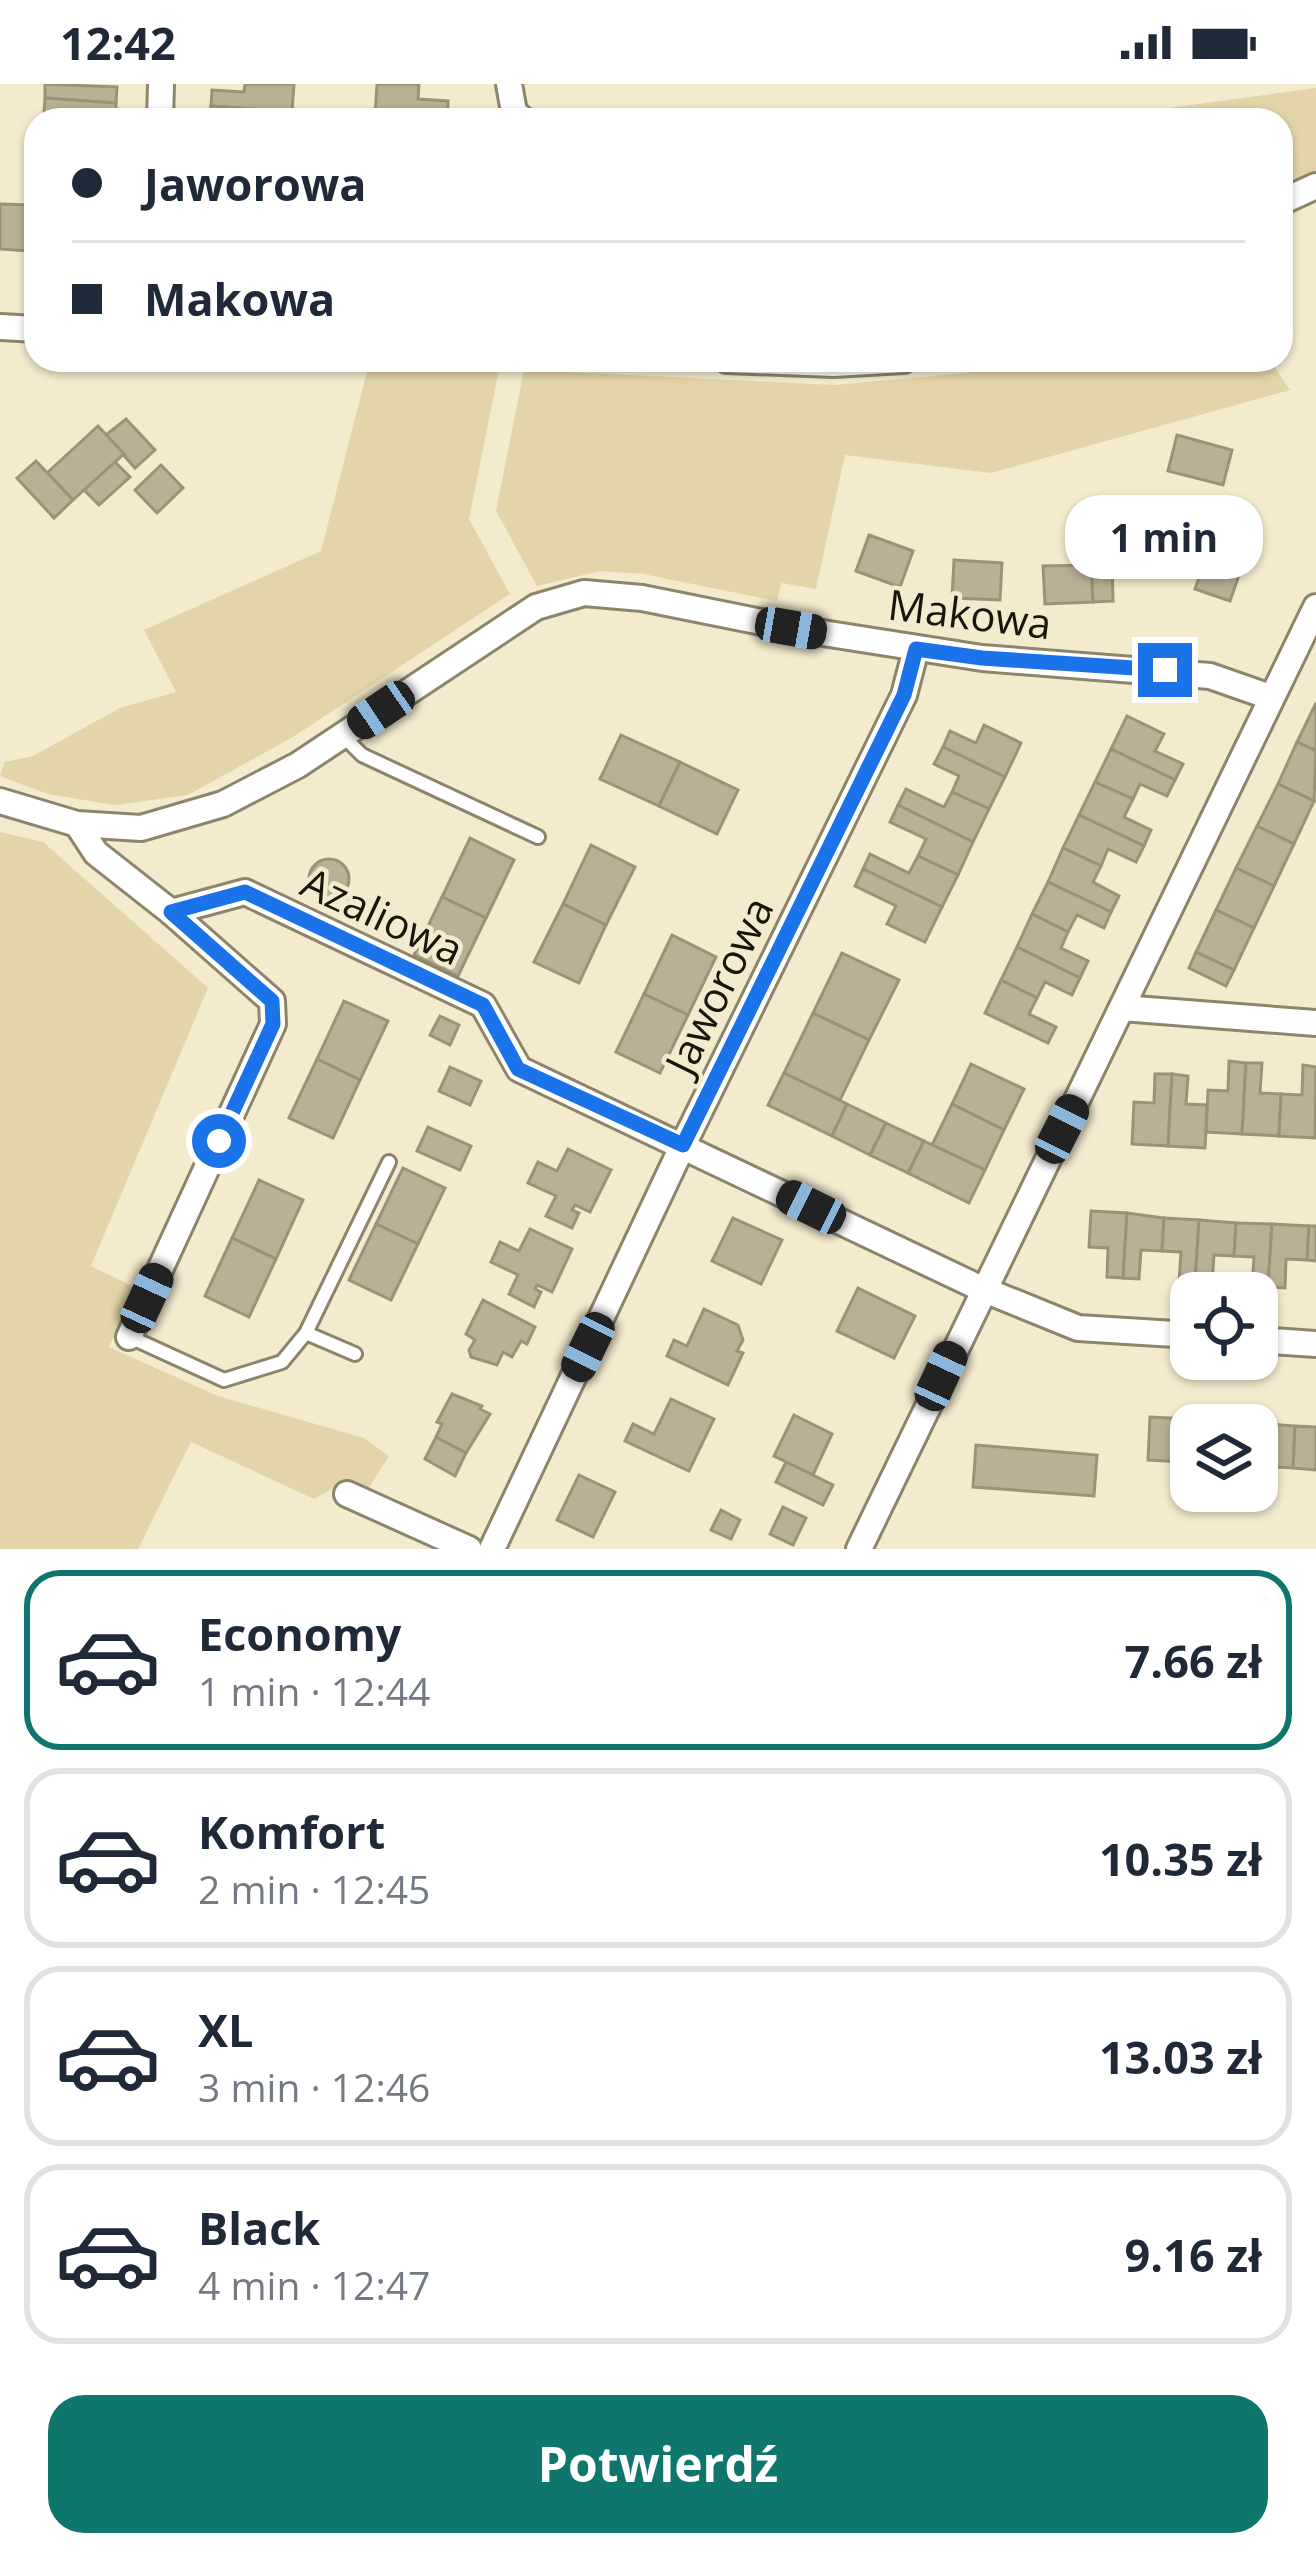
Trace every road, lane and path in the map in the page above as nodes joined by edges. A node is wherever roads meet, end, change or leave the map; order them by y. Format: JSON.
{"nodes":[{"id":1,"x":1316,"y":607,"type":"edge"},
{"id":2,"x":916,"y":649,"type":"junction"},
{"id":3,"x":1270,"y":697,"type":"junction"},
{"id":4,"x":343,"y":736,"type":"junction"},
{"id":5,"x":0,"y":801,"type":"edge"},
{"id":6,"x":77,"y":824,"type":"junction"},
{"id":7,"x":538,"y":837,"type":"dead end"},
{"id":8,"x":171,"y":912,"type":"junction"},
{"id":9,"x":1122,"y":1008,"type":"junction"},
{"id":10,"x":1316,"y":1023,"type":"edge"},
{"id":11,"x":683,"y":1145,"type":"junction"},
{"id":12,"x":389,"y":1162,"type":"dead end"},
{"id":13,"x":982,"y":1289,"type":"junction"},
{"id":14,"x":306,"y":1333,"type":"junction"},
{"id":15,"x":1170,"y":1334,"type":"edge"},
{"id":16,"x":129,"y":1336,"type":"joint"},
{"id":17,"x":1278,"y":1341,"type":"edge"},
{"id":18,"x":1316,"y":1344,"type":"edge"},
{"id":19,"x":355,"y":1354,"type":"dead end"},
{"id":20,"x":346,"y":1494,"type":"dead end"},
{"id":21,"x":469,"y":1549,"type":"edge"},
{"id":22,"x":492,"y":1549,"type":"edge"},
{"id":23,"x":859,"y":1549,"type":"edge"}],
"edges":[{"from":1,"to":3,"type":"street"},
{"from":2,"to":3,"type":"street","name":"Makowa"},
{"from":2,"to":4,"type":"street","name":"Makowa"},
{"from":2,"to":11,"type":"street","name":"Jaworowa"},
{"from":3,"to":9,"type":"street"},
{"from":4,"to":6,"type":"street","name":"Makowa"},
{"from":4,"to":7,"type":"lane"},
{"from":5,"to":6,"type":"street","name":"Makowa"},
{"from":6,"to":8,"type":"street"},
{"from":8,"to":11,"type":"street","name":"Azaliowa"},
{"from":8,"to":16,"type":"street"},
{"from":9,"to":10,"type":"street"},
{"from":9,"to":13,"type":"street"},
{"from":11,"to":13,"type":"street","name":"Azaliowa"},
{"from":11,"to":22,"type":"street","name":"Jaworowa"},
{"from":12,"to":14,"type":"lane"},
{"from":13,"to":15,"type":"street","name":"Azaliowa"},
{"from":13,"to":23,"type":"street"},
{"from":14,"to":16,"type":"lane"},
{"from":14,"to":19,"type":"lane"},
{"from":17,"to":18,"type":"street"},
{"from":20,"to":21,"type":"street"}]}
